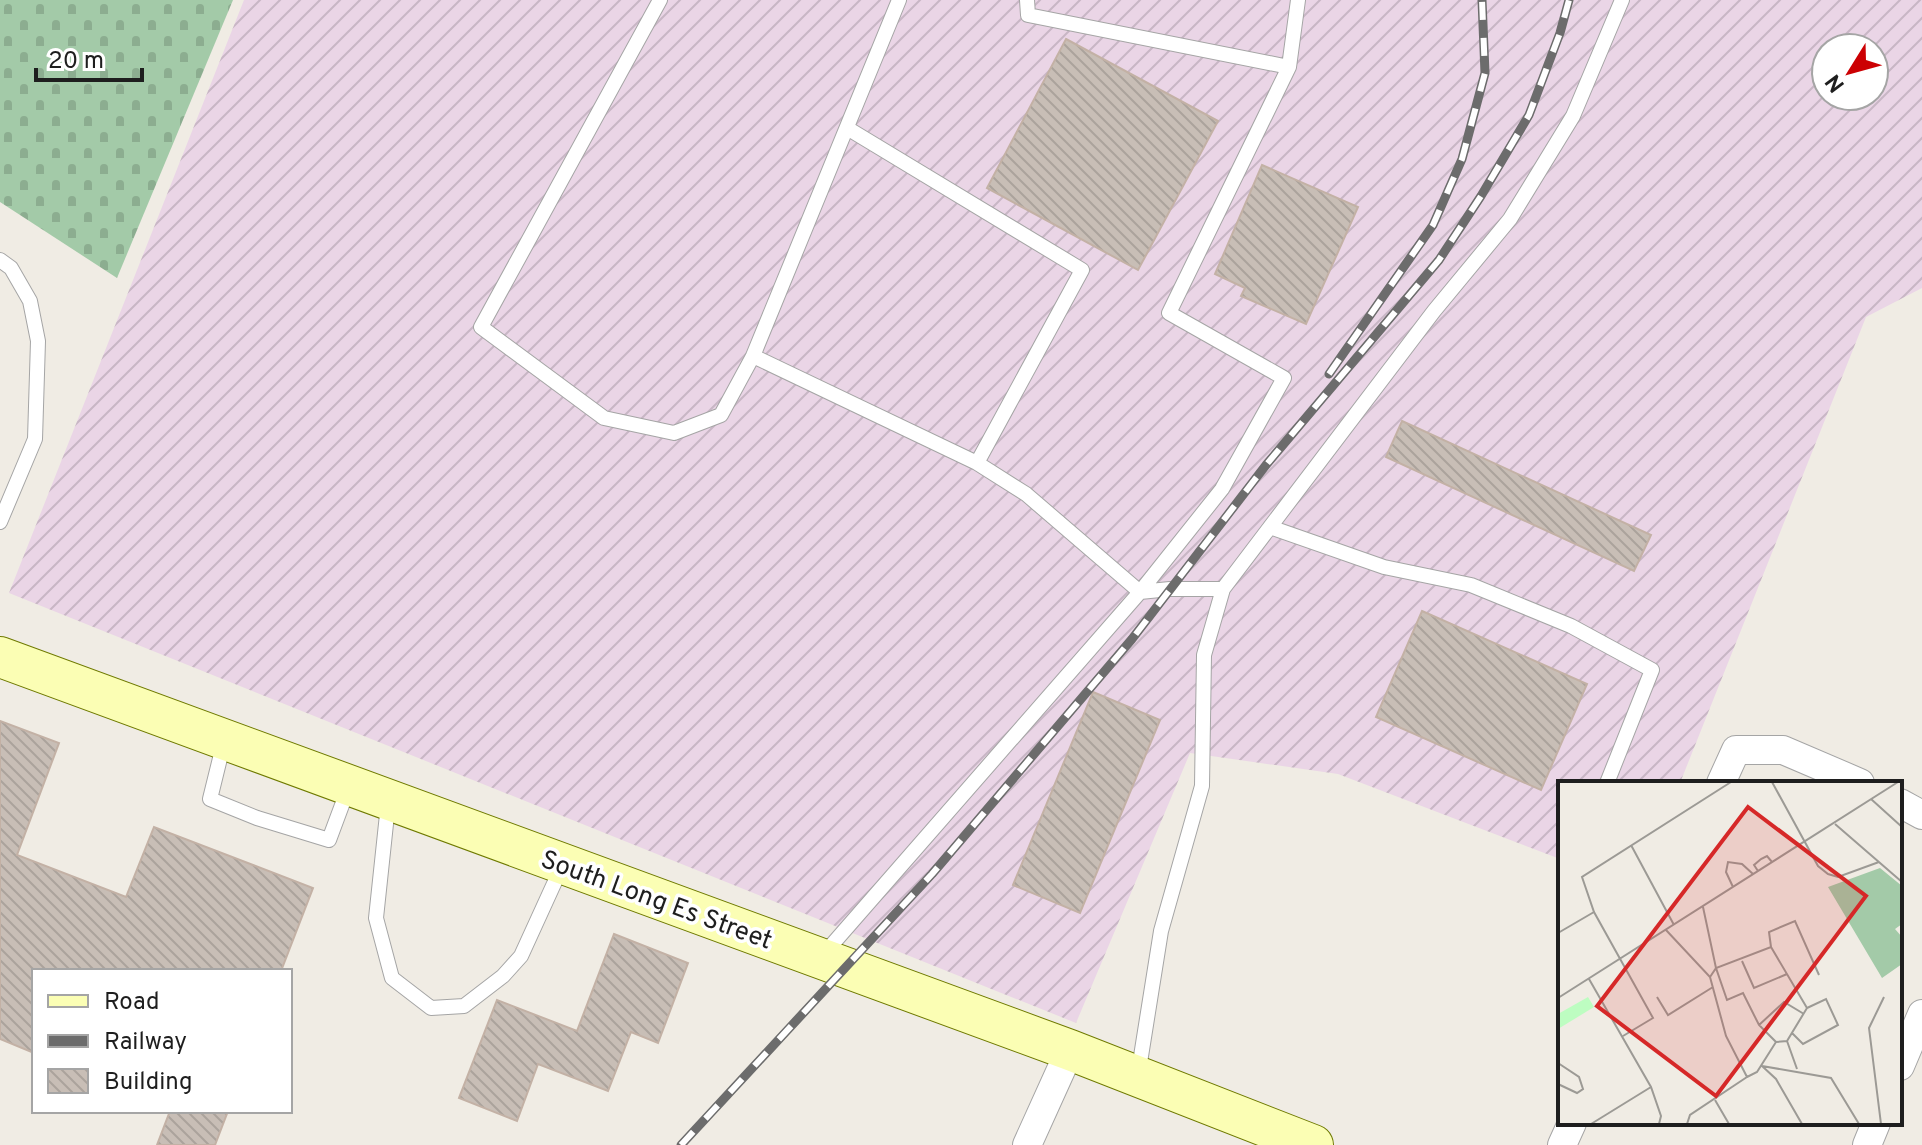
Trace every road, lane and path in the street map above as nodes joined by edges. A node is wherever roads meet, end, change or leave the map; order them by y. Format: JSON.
{"nodes":[{"id":1,"x":660,"y":0,"type":"edge"},
{"id":2,"x":899,"y":0,"type":"edge"},
{"id":3,"x":1027,"y":0,"type":"edge"},
{"id":4,"x":1298,"y":0,"type":"edge"},
{"id":5,"x":1622,"y":0,"type":"edge"},
{"id":6,"x":1289,"y":67,"type":"junction"},
{"id":7,"x":847,"y":128,"type":"junction"},
{"id":8,"x":0,"y":260,"type":"edge"},
{"id":9,"x":753,"y":356,"type":"junction"},
{"id":10,"x":977,"y":463,"type":"junction"},
{"id":11,"x":0,"y":522,"type":"edge"},
{"id":12,"x":1270,"y":527,"type":"junction"},
{"id":13,"x":1223,"y":589,"type":"junction"},
{"id":14,"x":1140,"y":592,"type":"junction"},
{"id":15,"x":0,"y":657,"type":"edge"},
{"id":16,"x":225,"y":739,"type":"junction"},
{"id":17,"x":1608,"y":781,"type":"edge"},
{"id":18,"x":1722,"y":781,"type":"edge"},
{"id":19,"x":1855,"y":781,"type":"edge"},
{"id":20,"x":350,"y":785,"type":"junction"},
{"id":21,"x":389,"y":800,"type":"junction"},
{"id":22,"x":1902,"y":804,"type":"edge"},
{"id":23,"x":1922,"y":815,"type":"edge"},
{"id":24,"x":563,"y":864,"type":"junction"},
{"id":25,"x":820,"y":959,"type":"junction"},
{"id":26,"x":1922,"y":1014,"type":"edge"},
{"id":27,"x":1070,"y":1050,"type":"junction"},
{"id":28,"x":1902,"y":1061,"type":"edge"},
{"id":29,"x":1138,"y":1076,"type":"junction"},
{"id":30,"x":1571,"y":1125,"type":"edge"},
{"id":31,"x":1875,"y":1125,"type":"edge"},
{"id":32,"x":1027,"y":1145,"type":"edge"},
{"id":33,"x":1313,"y":1145,"type":"edge"},
{"id":34,"x":1562,"y":1145,"type":"edge"},
{"id":35,"x":1867,"y":1145,"type":"edge"}],
"edges":[{"from":1,"to":9,"type":"lane"},
{"from":2,"to":7,"type":"lane"},
{"from":3,"to":6,"type":"lane"},
{"from":4,"to":6,"type":"lane"},
{"from":5,"to":12,"type":"lane"},
{"from":6,"to":14,"type":"lane"},
{"from":7,"to":9,"type":"lane"},
{"from":7,"to":10,"type":"lane"},
{"from":8,"to":11,"type":"lane"},
{"from":9,"to":10,"type":"lane"},
{"from":10,"to":14,"type":"lane"},
{"from":12,"to":13,"type":"lane"},
{"from":12,"to":17,"type":"lane"},
{"from":13,"to":14,"type":"lane"},
{"from":13,"to":29,"type":"lane"},
{"from":14,"to":25,"type":"lane"},
{"from":15,"to":16,"type":"street","name":"South Long Es Street"},
{"from":16,"to":20,"type":"street","name":"South Long Es Street"},
{"from":16,"to":20,"type":"lane"},
{"from":18,"to":19,"type":"street"},
{"from":20,"to":21,"type":"street","name":"South Long Es Street"},
{"from":21,"to":24,"type":"street","name":"South Long Es Street"},
{"from":21,"to":24,"type":"lane"},
{"from":22,"to":23,"type":"street"},
{"from":24,"to":25,"type":"street","name":"South Long Es Street"},
{"from":25,"to":27,"type":"street","name":"South Long Es Street"},
{"from":26,"to":28,"type":"street"},
{"from":27,"to":29,"type":"street","name":"South Long Es Street"},
{"from":27,"to":32,"type":"street"},
{"from":29,"to":33,"type":"street","name":"South Long Es Street"},
{"from":30,"to":34,"type":"street"},
{"from":31,"to":35,"type":"street"}]}
